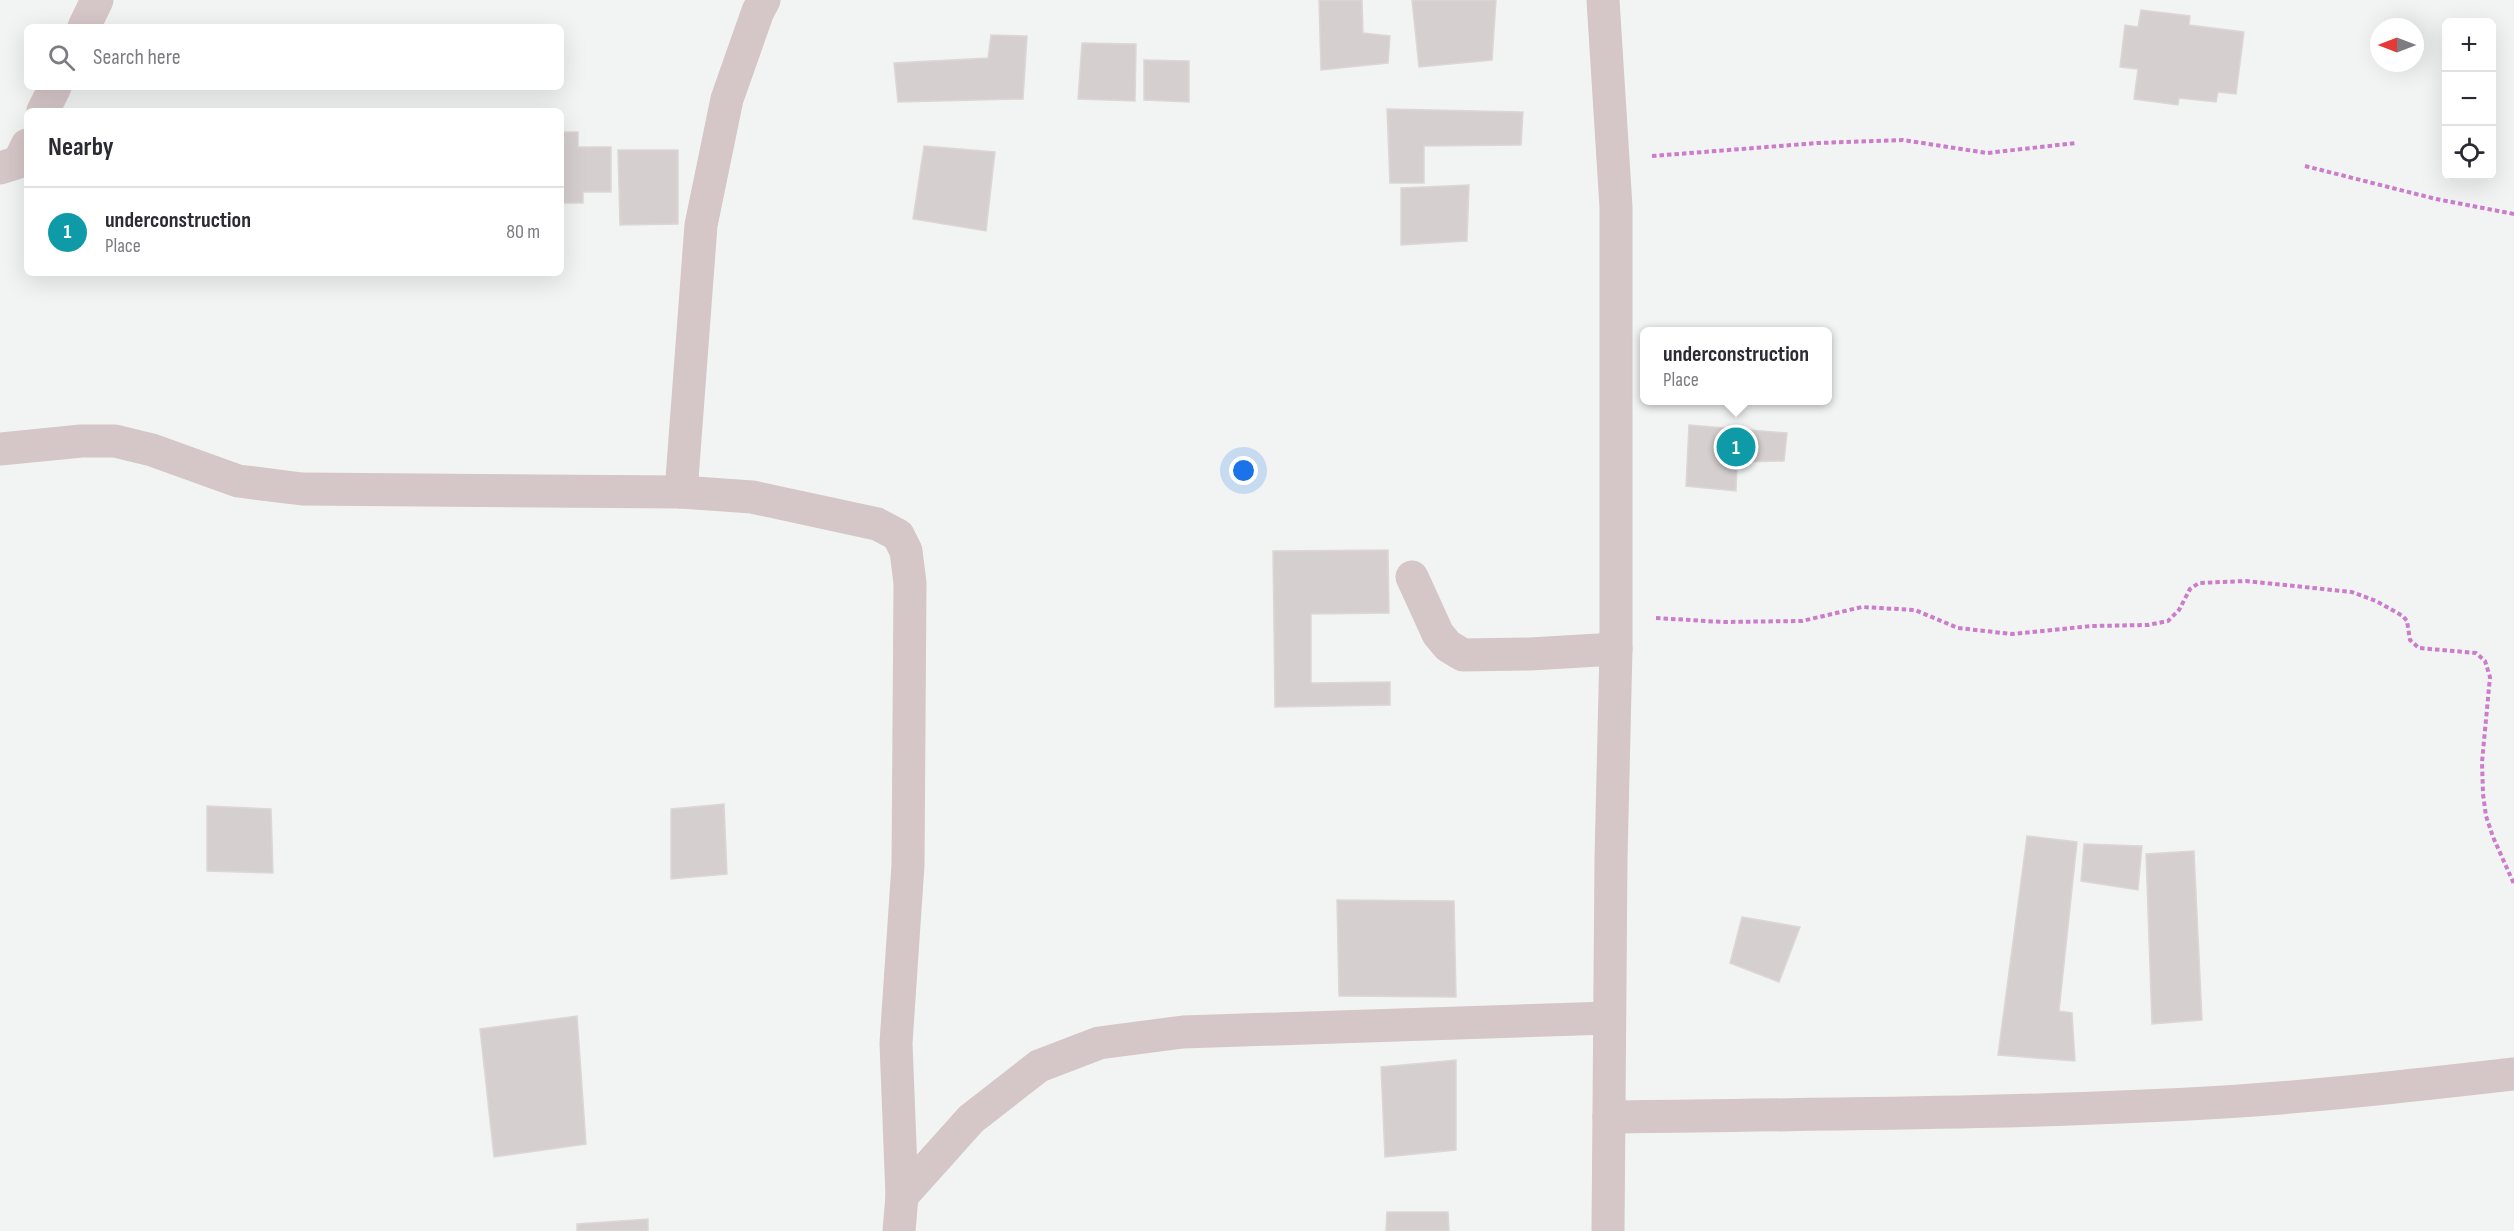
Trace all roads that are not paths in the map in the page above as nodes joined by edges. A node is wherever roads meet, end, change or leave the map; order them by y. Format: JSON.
{"nodes":[{"id":1,"x":97,"y":0,"type":"edge"},
{"id":2,"x":764,"y":0,"type":"edge"},
{"id":3,"x":1603,"y":0,"type":"edge"},
{"id":4,"x":85,"y":24,"type":"edge"},
{"id":5,"x":54,"y":90,"type":"edge"},
{"id":6,"x":45,"y":108,"type":"edge"},
{"id":7,"x":24,"y":151,"type":"edge"},
{"id":8,"x":0,"y":168,"type":"edge"},
{"id":9,"x":0,"y":449,"type":"edge"},
{"id":10,"x":681,"y":492,"type":"junction"},
{"id":11,"x":1412,"y":577,"type":"dead end"},
{"id":12,"x":1616,"y":649,"type":"junction"},
{"id":13,"x":1610,"y":1018,"type":"junction"},
{"id":14,"x":2514,"y":1074,"type":"edge"},
{"id":15,"x":1609,"y":1117,"type":"junction"},
{"id":16,"x":902,"y":1196,"type":"junction"},
{"id":17,"x":899,"y":1231,"type":"edge"},
{"id":18,"x":1608,"y":1231,"type":"edge"}],
"edges":[{"from":1,"to":4,"type":"street"},
{"from":2,"to":10,"type":"street"},
{"from":3,"to":12,"type":"street"},
{"from":5,"to":6,"type":"street"},
{"from":7,"to":8,"type":"street"},
{"from":9,"to":10,"type":"street"},
{"from":10,"to":16,"type":"street"},
{"from":11,"to":12,"type":"street"},
{"from":12,"to":13,"type":"street"},
{"from":13,"to":15,"type":"street"},
{"from":13,"to":16,"type":"street"},
{"from":14,"to":15,"type":"street"},
{"from":15,"to":18,"type":"street"},
{"from":16,"to":17,"type":"street"}]}
